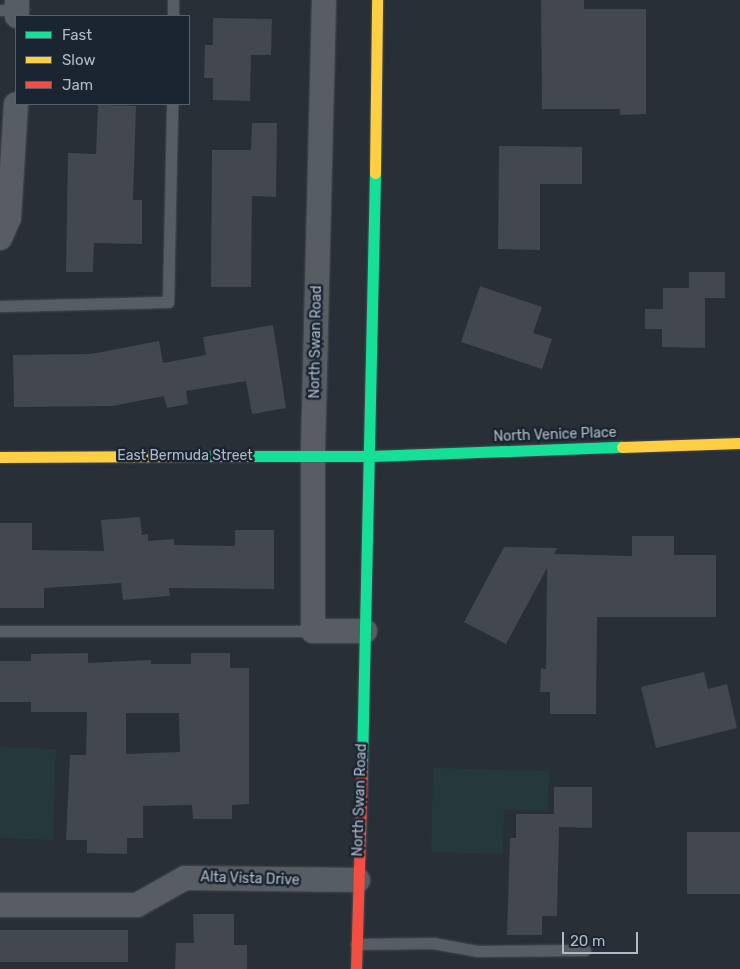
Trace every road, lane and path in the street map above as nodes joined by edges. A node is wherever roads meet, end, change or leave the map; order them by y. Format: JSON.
{"nodes":[{"id":1,"x":173,"y":0,"type":"edge"},
{"id":2,"x":324,"y":0,"type":"edge"},
{"id":3,"x":377,"y":0,"type":"edge"},
{"id":4,"x":173,"y":15,"type":"edge"},
{"id":5,"x":16,"y":105,"type":"edge"},
{"id":6,"x":172,"y":105,"type":"edge"},
{"id":7,"x":8,"y":155,"type":"edge"},
{"id":8,"x":0,"y":238,"type":"edge"},
{"id":9,"x":0,"y":306,"type":"edge"},
{"id":10,"x":740,"y":443,"type":"edge"},
{"id":11,"x":313,"y":456,"type":"junction"},
{"id":12,"x":371,"y":456,"type":"junction"},
{"id":13,"x":0,"y":457,"type":"edge"},
{"id":14,"x":0,"y":631,"type":"edge"},
{"id":15,"x":313,"y":631,"type":"junction"},
{"id":16,"x":365,"y":631,"type":"junction"},
{"id":17,"x":358,"y":880,"type":"junction"},
{"id":18,"x":0,"y":905,"type":"edge"},
{"id":19,"x":356,"y":944,"type":"junction"},
{"id":20,"x":585,"y":950,"type":"dead end"},
{"id":21,"x":356,"y":969,"type":"edge"}],
"edges":[{"from":1,"to":4,"type":"lane"},
{"from":2,"to":11,"type":"street","name":"North Swan Road"},
{"from":3,"to":12,"type":"main road","name":"North Swan Road"},
{"from":5,"to":7,"type":"street"},
{"from":6,"to":9,"type":"lane"},
{"from":7,"to":8,"type":"street"},
{"from":10,"to":12,"type":"main road","name":"North Venice Place"},
{"from":11,"to":12,"type":"main road","name":"East Bermuda Street"},
{"from":11,"to":13,"type":"main road","name":"East Bermuda Street"},
{"from":11,"to":15,"type":"street","name":"North Swan Road"},
{"from":12,"to":16,"type":"main road","name":"North Swan Road"},
{"from":14,"to":15,"type":"lane"},
{"from":15,"to":16,"type":"street"},
{"from":16,"to":17,"type":"main road","name":"North Swan Road"},
{"from":17,"to":18,"type":"street","name":"Alta Vista Drive"},
{"from":17,"to":19,"type":"main road","name":"North Swan Road"},
{"from":19,"to":20,"type":"lane"},
{"from":19,"to":21,"type":"main road","name":"North Swan Road"}]}
